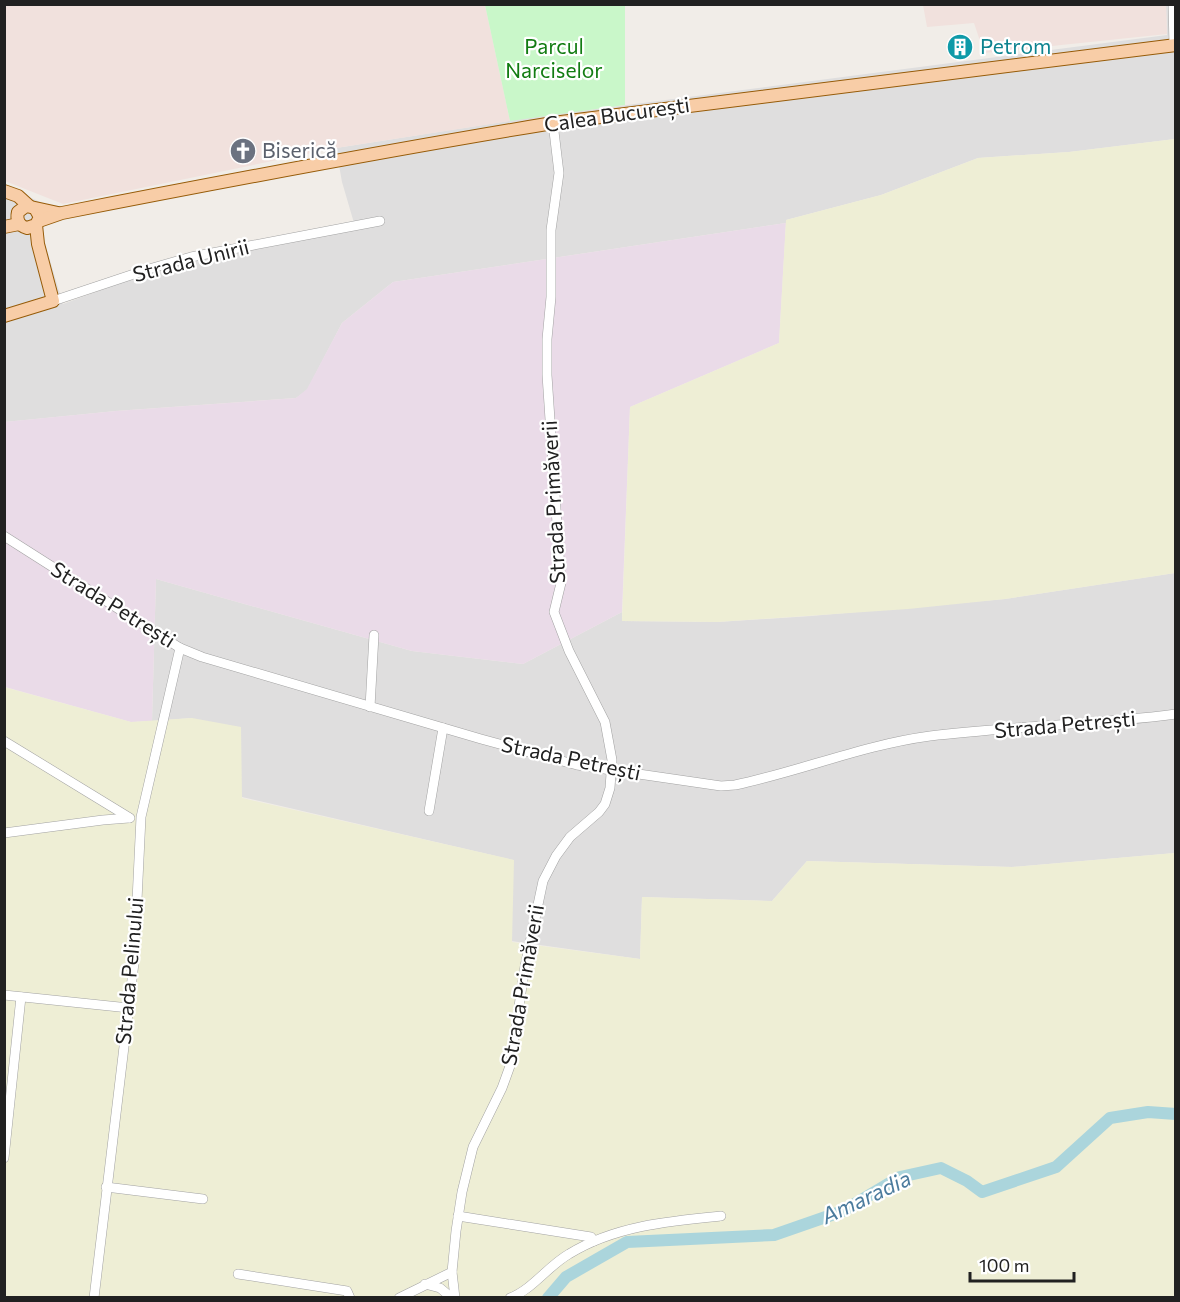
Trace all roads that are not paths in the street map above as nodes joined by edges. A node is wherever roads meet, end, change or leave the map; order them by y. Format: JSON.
{"nodes":[{"id":1,"x":1173,"y":4,"type":"edge"},
{"id":2,"x":1175,"y":46,"type":"edge"},
{"id":3,"x":553,"y":123,"type":"junction"},
{"id":4,"x":4,"y":191,"type":"edge"},
{"id":5,"x":4,"y":196,"type":"edge"},
{"id":6,"x":28,"y":217,"type":"junction"},
{"id":7,"x":380,"y":220,"type":"dead end"},
{"id":8,"x":4,"y":221,"type":"edge"},
{"id":9,"x":4,"y":226,"type":"edge"},
{"id":10,"x":53,"y":301,"type":"junction"},
{"id":11,"x":4,"y":316,"type":"edge"},
{"id":12,"x":4,"y":536,"type":"edge"},
{"id":13,"x":374,"y":635,"type":"dead end"},
{"id":14,"x":180,"y":648,"type":"junction"},
{"id":15,"x":370,"y":707,"type":"junction"},
{"id":16,"x":1176,"y":714,"type":"edge"},
{"id":17,"x":443,"y":728,"type":"junction"},
{"id":18,"x":4,"y":741,"type":"edge"},
{"id":19,"x":611,"y":771,"type":"junction"},
{"id":20,"x":429,"y":811,"type":"dead end"},
{"id":21,"x":141,"y":817,"type":"junction"},
{"id":22,"x":130,"y":818,"type":"junction"},
{"id":23,"x":4,"y":833,"type":"edge"},
{"id":24,"x":4,"y":994,"type":"edge"},
{"id":25,"x":21,"y":996,"type":"junction"},
{"id":26,"x":129,"y":1008,"type":"junction"},
{"id":27,"x":4,"y":1158,"type":"edge"},
{"id":28,"x":106,"y":1187,"type":"junction"},
{"id":29,"x":203,"y":1199,"type":"dead end"},
{"id":30,"x":458,"y":1216,"type":"junction"},
{"id":31,"x":721,"y":1216,"type":"dead end"},
{"id":32,"x":594,"y":1241,"type":"junction"},
{"id":33,"x":452,"y":1272,"type":"junction"},
{"id":34,"x":238,"y":1274,"type":"dead end"},
{"id":35,"x":425,"y":1284,"type":"junction"},
{"id":36,"x":94,"y":1298,"type":"edge"},
{"id":37,"x":350,"y":1298,"type":"edge"},
{"id":38,"x":399,"y":1298,"type":"edge"},
{"id":39,"x":453,"y":1298,"type":"edge"},
{"id":40,"x":510,"y":1298,"type":"edge"}],
"edges":[{"from":1,"to":2,"type":"street"},
{"from":2,"to":3,"type":"main road","name":"Calea București"},
{"from":3,"to":6,"type":"main road","name":"Calea București"},
{"from":3,"to":19,"type":"street","name":"Strada Primăverii"},
{"from":4,"to":6,"type":"main road"},
{"from":5,"to":6,"type":"main road"},
{"from":6,"to":8,"type":"main road"},
{"from":6,"to":9,"type":"main road","name":"Calea București"},
{"from":6,"to":10,"type":"main road"},
{"from":7,"to":10,"type":"street","name":"Strada Unirii"},
{"from":10,"to":11,"type":"main road","name":"Strada Unirii"},
{"from":12,"to":14,"type":"street","name":"Strada Petrești"},
{"from":13,"to":15,"type":"street"},
{"from":14,"to":15,"type":"street","name":"Strada Petrești"},
{"from":14,"to":21,"type":"street","name":"Strada Pelinului"},
{"from":15,"to":17,"type":"street","name":"Strada Petrești"},
{"from":16,"to":19,"type":"street","name":"Strada Petrești"},
{"from":17,"to":19,"type":"street","name":"Strada Petrești"},
{"from":17,"to":20,"type":"street"},
{"from":18,"to":22,"type":"street"},
{"from":19,"to":30,"type":"street","name":"Strada Primăverii"},
{"from":21,"to":22,"type":"street"},
{"from":21,"to":26,"type":"street","name":"Strada Pelinului"},
{"from":22,"to":23,"type":"street"},
{"from":24,"to":25,"type":"street"},
{"from":25,"to":26,"type":"street"},
{"from":25,"to":27,"type":"street"},
{"from":26,"to":28,"type":"street","name":"Strada Pelinului"},
{"from":28,"to":29,"type":"street"},
{"from":28,"to":36,"type":"street","name":"Strada Pelinului"},
{"from":30,"to":32,"type":"street"},
{"from":30,"to":33,"type":"street","name":"Strada Primăverii"},
{"from":31,"to":32,"type":"street"},
{"from":32,"to":40,"type":"street"},
{"from":33,"to":35,"type":"street"},
{"from":33,"to":39,"type":"street","name":"Strada Primăverii"},
{"from":34,"to":37,"type":"street"},
{"from":35,"to":38,"type":"street"},
{"from":35,"to":39,"type":"street"}]}
